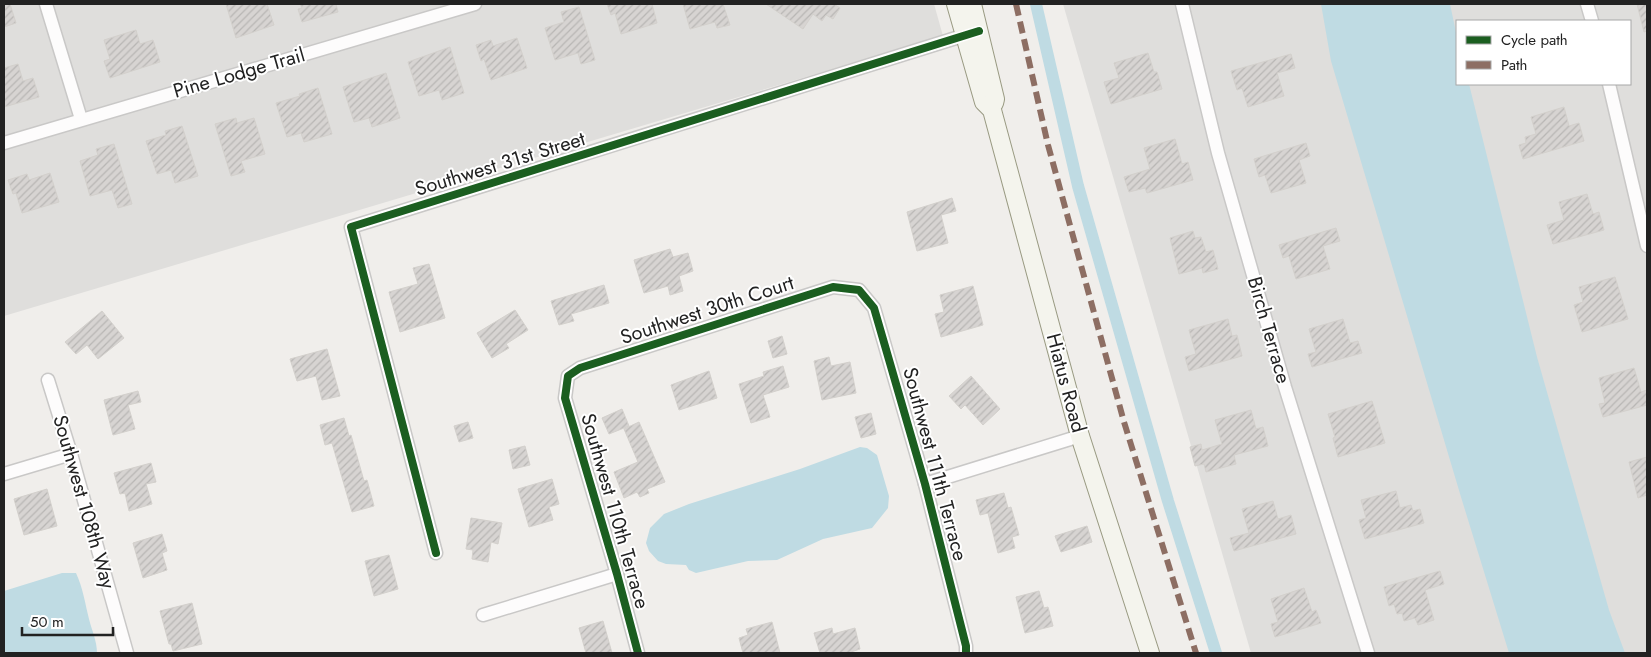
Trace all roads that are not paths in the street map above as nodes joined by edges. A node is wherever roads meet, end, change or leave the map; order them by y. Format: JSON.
{"nodes":[{"id":1,"x":46,"y":4,"type":"edge"},
{"id":2,"x":475,"y":4,"type":"edge"},
{"id":3,"x":956,"y":4,"type":"edge"},
{"id":4,"x":972,"y":4,"type":"edge"},
{"id":5,"x":1182,"y":4,"type":"edge"},
{"id":6,"x":1587,"y":4,"type":"edge"},
{"id":7,"x":1592,"y":20,"type":"edge"},
{"id":8,"x":972,"y":33,"type":"junction"},
{"id":9,"x":1609,"y":85,"type":"edge"},
{"id":10,"x":80,"y":119,"type":"junction"},
{"id":11,"x":4,"y":143,"type":"edge"},
{"id":12,"x":1647,"y":246,"type":"edge"},
{"id":13,"x":859,"y":290,"type":"joint"},
{"id":14,"x":568,"y":376,"type":"joint"},
{"id":15,"x":48,"y":380,"type":"dead end"},
{"id":16,"x":1080,"y":436,"type":"junction"},
{"id":17,"x":71,"y":454,"type":"junction"},
{"id":18,"x":4,"y":474,"type":"edge"},
{"id":19,"x":925,"y":484,"type":"junction"},
{"id":20,"x":436,"y":553,"type":"dead end"},
{"id":21,"x":617,"y":574,"type":"junction"},
{"id":22,"x":483,"y":615,"type":"dead end"},
{"id":23,"x":127,"y":653,"type":"edge"},
{"id":24,"x":638,"y":653,"type":"edge"},
{"id":25,"x":966,"y":653,"type":"edge"},
{"id":26,"x":1150,"y":653,"type":"edge"},
{"id":27,"x":1368,"y":653,"type":"edge"}],
"edges":[{"from":1,"to":10,"type":"street"},
{"from":2,"to":10,"type":"street","name":"Pine Lodge Trail"},
{"from":3,"to":8,"type":"street","name":"Hiatus Road"},
{"from":4,"to":8,"type":"street","name":"Hiatus Road"},
{"from":5,"to":27,"type":"street","name":"Birch Terrace"},
{"from":6,"to":7,"type":"street"},
{"from":8,"to":16,"type":"street","name":"Hiatus Road"},
{"from":8,"to":20,"type":"street","name":"Southwest 31st Street"},
{"from":9,"to":12,"type":"street"},
{"from":10,"to":11,"type":"street","name":"Pine Lodge Trail"},
{"from":13,"to":14,"type":"street","name":"Southwest 30th Court"},
{"from":13,"to":19,"type":"street","name":"Southwest 111th Terrace"},
{"from":14,"to":21,"type":"street","name":"Southwest 110th Terrace"},
{"from":15,"to":17,"type":"street","name":"Southwest 108th Way"},
{"from":16,"to":19,"type":"street"},
{"from":16,"to":26,"type":"street","name":"Hiatus Road"},
{"from":17,"to":18,"type":"street"},
{"from":17,"to":23,"type":"street","name":"Southwest 108th Way"},
{"from":19,"to":25,"type":"street","name":"Southwest 111th Terrace"},
{"from":21,"to":22,"type":"street"},
{"from":21,"to":24,"type":"street","name":"Southwest 110th Terrace"}]}
